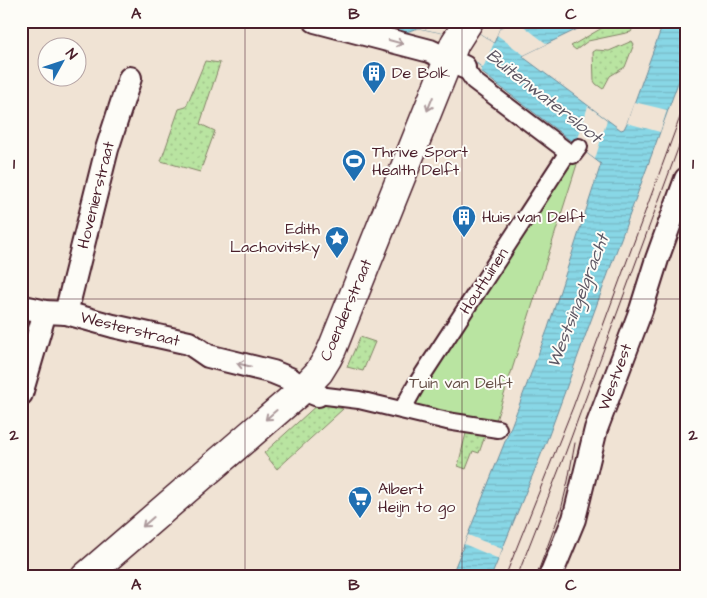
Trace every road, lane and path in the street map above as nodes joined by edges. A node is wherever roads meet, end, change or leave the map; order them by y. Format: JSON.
{"nodes":[{"id":1,"x":315,"y":21,"type":"edge"},
{"id":2,"x":468,"y":41,"type":"edge"},
{"id":3,"x":130,"y":78,"type":"dead end"},
{"id":4,"x":684,"y":188,"type":"edge"},
{"id":5,"x":21,"y":306,"type":"edge"},
{"id":6,"x":56,"y":313,"type":"junction"},
{"id":7,"x":311,"y":392,"type":"junction"},
{"id":8,"x":21,"y":394,"type":"edge"},
{"id":9,"x":402,"y":410,"type":"junction"},
{"id":10,"x":498,"y":429,"type":"dead end"},
{"id":11,"x":85,"y":577,"type":"edge"},
{"id":12,"x":113,"y":577,"type":"edge"},
{"id":13,"x":550,"y":577,"type":"edge"}],
"edges":[{"from":1,"to":2,"type":"street","one_way":true},
{"from":2,"to":7,"type":"street","name":"Coenderstraat"},
{"from":2,"to":9,"type":"street","name":"Houttuinen"},
{"from":3,"to":6,"type":"street","name":"Hovenierstraat"},
{"from":4,"to":13,"type":"street","name":"Westvest"},
{"from":5,"to":6,"type":"street","name":"Westerstraat"},
{"from":7,"to":6,"type":"street","name":"Westerstraat","one_way":true},
{"from":6,"to":8,"type":"street","name":"Hovenierstraat"},
{"from":7,"to":9,"type":"street"},
{"from":7,"to":11,"type":"street","name":"Coenderstraat","one_way":true},
{"from":7,"to":12,"type":"street","name":"Coenderstraat"},
{"from":9,"to":10,"type":"street"}]}
